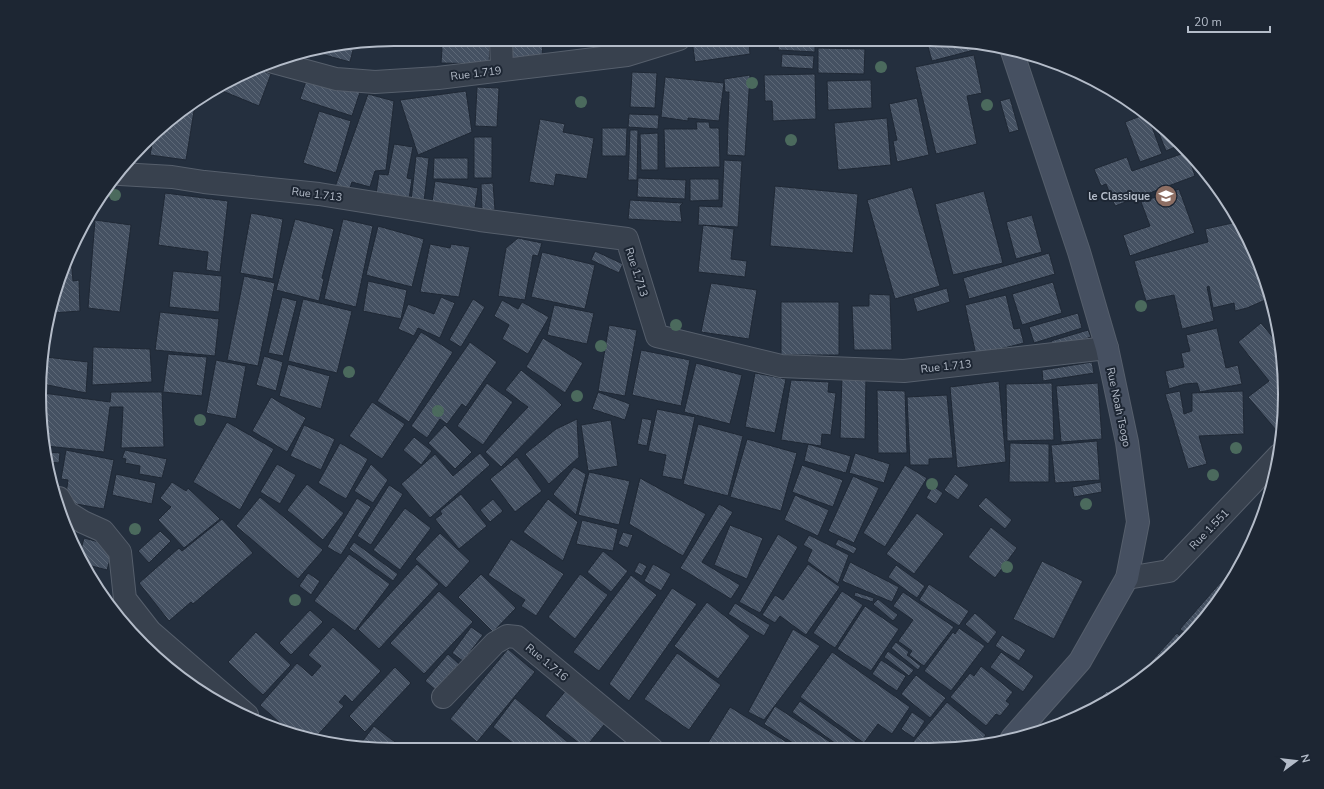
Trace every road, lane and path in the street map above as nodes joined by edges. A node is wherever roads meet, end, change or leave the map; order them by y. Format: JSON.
{"nodes":[{"id":1,"x":501,"y":46,"type":"edge"},
{"id":2,"x":656,"y":46,"type":"edge"},
{"id":3,"x":1014,"y":57,"type":"edge"},
{"id":4,"x":281,"y":64,"type":"edge"},
{"id":5,"x":502,"y":70,"type":"junction"},
{"id":6,"x":124,"y":174,"type":"edge"},
{"id":7,"x":1107,"y":348,"type":"junction"},
{"id":8,"x":1271,"y":464,"type":"edge"},
{"id":9,"x":64,"y":508,"type":"edge"},
{"id":10,"x":1127,"y":578,"type":"junction"},
{"id":11,"x":443,"y":697,"type":"dead end"},
{"id":12,"x":234,"y":704,"type":"edge"},
{"id":13,"x":1018,"y":731,"type":"edge"},
{"id":14,"x":645,"y":743,"type":"edge"}],
"edges":[{"from":1,"to":5,"type":"street"},
{"from":2,"to":5,"type":"street","name":"Rue 1.719"},
{"from":3,"to":7,"type":"main road","name":"Rue Noah Tsogo"},
{"from":4,"to":5,"type":"street","name":"Rue 1.719"},
{"from":6,"to":7,"type":"street","name":"Rue 1.713"},
{"from":7,"to":10,"type":"main road","name":"Rue Noah Tsogo"},
{"from":8,"to":10,"type":"street","name":"Rue 1.551"},
{"from":9,"to":12,"type":"street"},
{"from":10,"to":13,"type":"main road","name":"Rue Noah Tsogo"},
{"from":11,"to":14,"type":"street","name":"Rue 1.716"}]}
